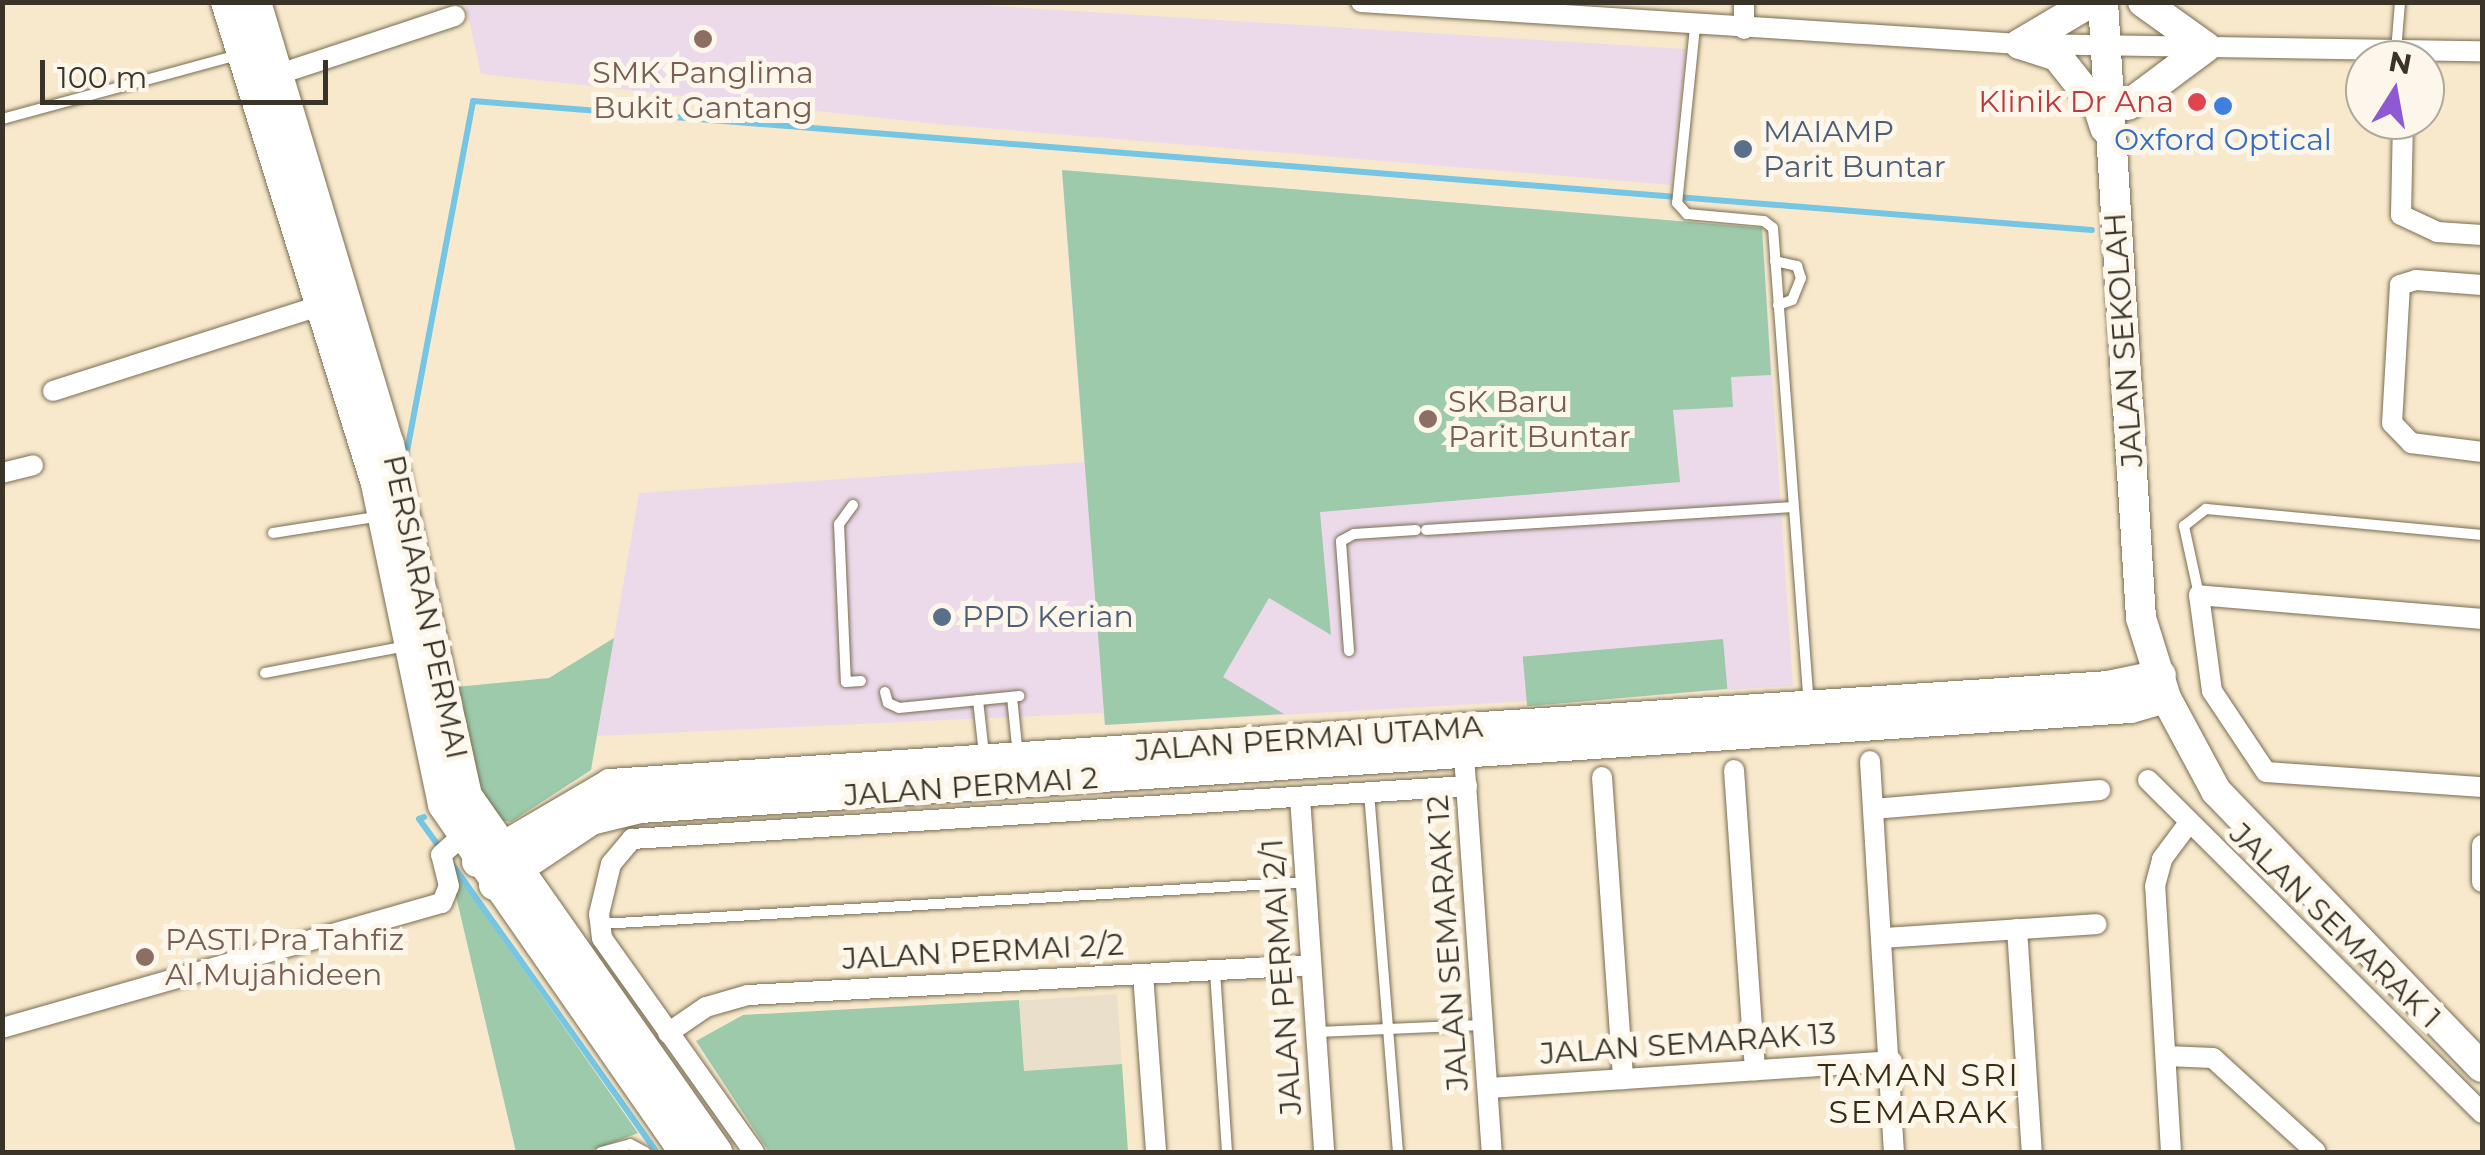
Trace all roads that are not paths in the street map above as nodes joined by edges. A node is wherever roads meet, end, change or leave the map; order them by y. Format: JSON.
{"nodes":[{"id":1,"x":226,"y":2,"type":"edge"},
{"id":2,"x":256,"y":2,"type":"edge"},
{"id":3,"x":1361,"y":2,"type":"edge"},
{"id":4,"x":1744,"y":2,"type":"edge"},
{"id":5,"x":2091,"y":2,"type":"edge"},
{"id":6,"x":2104,"y":2,"type":"edge"},
{"id":7,"x":2123,"y":2,"type":"edge"},
{"id":8,"x":2143,"y":2,"type":"edge"},
{"id":9,"x":2400,"y":2,"type":"edge"},
{"id":10,"x":1460,"y":6,"type":"edge"},
{"id":11,"x":453,"y":9,"type":"edge"},
{"id":12,"x":1695,"y":26,"type":"junction"},
{"id":13,"x":1744,"y":29,"type":"junction"},
{"id":14,"x":2401,"y":40,"type":"edge"},
{"id":15,"x":2020,"y":44,"type":"junction"},
{"id":16,"x":2115,"y":46,"type":"junction"},
{"id":17,"x":2206,"y":47,"type":"junction"},
{"id":18,"x":2482,"y":51,"type":"edge"},
{"id":19,"x":2345,"y":52,"type":"edge"},
{"id":20,"x":2445,"y":52,"type":"edge"},
{"id":21,"x":257,"y":70,"type":"junction"},
{"id":22,"x":2128,"y":105,"type":"junction"},
{"id":23,"x":2,"y":119,"type":"edge"},
{"id":24,"x":2403,"y":140,"type":"edge"},
{"id":25,"x":2112,"y":150,"type":"junction"},
{"id":26,"x":2482,"y":235,"type":"edge"},
{"id":27,"x":1775,"y":261,"type":"junction"},
{"id":28,"x":2482,"y":285,"type":"edge"},
{"id":29,"x":1778,"y":305,"type":"junction"},
{"id":30,"x":320,"y":306,"type":"junction"},
{"id":31,"x":53,"y":391,"type":"dead end"},
{"id":32,"x":2482,"y":452,"type":"edge"},
{"id":33,"x":34,"y":465,"type":"dead end"},
{"id":34,"x":2,"y":473,"type":"edge"},
{"id":35,"x":853,"y":504,"type":"dead end"},
{"id":36,"x":1792,"y":507,"type":"junction"},
{"id":37,"x":382,"y":516,"type":"junction"},
{"id":38,"x":273,"y":534,"type":"dead end"},
{"id":39,"x":2480,"y":534,"type":"dead end"},
{"id":40,"x":2199,"y":595,"type":"junction"},
{"id":41,"x":2142,"y":618,"type":"junction"},
{"id":42,"x":2482,"y":619,"type":"edge"},
{"id":43,"x":408,"y":646,"type":"junction"},
{"id":44,"x":1349,"y":650,"type":"dead end"},
{"id":45,"x":265,"y":672,"type":"dead end"},
{"id":46,"x":860,"y":681,"type":"dead end"},
{"id":47,"x":2108,"y":686,"type":"junction"},
{"id":48,"x":2163,"y":687,"type":"junction"},
{"id":49,"x":885,"y":692,"type":"dead end"},
{"id":50,"x":978,"y":700,"type":"junction"},
{"id":51,"x":1810,"y":718,"type":"junction"},
{"id":52,"x":1463,"y":741,"type":"junction"},
{"id":53,"x":1018,"y":758,"type":"junction"},
{"id":54,"x":1870,"y":760,"type":"dead end"},
{"id":55,"x":970,"y":769,"type":"junction"},
{"id":56,"x":1734,"y":770,"type":"dead end"},
{"id":57,"x":1602,"y":777,"type":"dead end"},
{"id":58,"x":2148,"y":780,"type":"dead end"},
{"id":59,"x":1466,"y":786,"type":"junction"},
{"id":60,"x":2482,"y":787,"type":"edge"},
{"id":61,"x":2100,"y":790,"type":"dead end"},
{"id":62,"x":1369,"y":792,"type":"junction"},
{"id":63,"x":1300,"y":797,"type":"junction"},
{"id":64,"x":1874,"y":810,"type":"junction"},
{"id":65,"x":965,"y":818,"type":"junction"},
{"id":66,"x":2188,"y":824,"type":"junction"},
{"id":67,"x":2482,"y":845,"type":"edge"},
{"id":68,"x":489,"y":860,"type":"junction"},
{"id":69,"x":1306,"y":882,"type":"junction"},
{"id":70,"x":2482,"y":882,"type":"edge"},
{"id":71,"x":600,"y":924,"type":"junction"},
{"id":72,"x":2098,"y":924,"type":"dead end"},
{"id":73,"x":2017,"y":930,"type":"junction"},
{"id":74,"x":1883,"y":938,"type":"junction"},
{"id":75,"x":1311,"y":964,"type":"junction"},
{"id":76,"x":1215,"y":970,"type":"junction"},
{"id":77,"x":1143,"y":974,"type":"junction"},
{"id":78,"x":1483,"y":1024,"type":"junction"},
{"id":79,"x":2,"y":1028,"type":"edge"},
{"id":80,"x":1389,"y":1028,"type":"junction"},
{"id":81,"x":1316,"y":1032,"type":"junction"},
{"id":82,"x":668,"y":1033,"type":"junction"},
{"id":83,"x":2166,"y":1056,"type":"junction"},
{"id":84,"x":1892,"y":1061,"type":"junction"},
{"id":85,"x":2482,"y":1066,"type":"edge"},
{"id":86,"x":1755,"y":1070,"type":"junction"},
{"id":87,"x":1623,"y":1078,"type":"junction"},
{"id":88,"x":1488,"y":1088,"type":"junction"},
{"id":89,"x":2482,"y":1113,"type":"edge"},
{"id":90,"x":600,"y":1152,"type":"edge"},
{"id":91,"x":646,"y":1152,"type":"edge"},
{"id":92,"x":684,"y":1152,"type":"edge"},
{"id":93,"x":716,"y":1152,"type":"edge"},
{"id":94,"x":754,"y":1152,"type":"edge"},
{"id":95,"x":1156,"y":1152,"type":"edge"},
{"id":96,"x":1227,"y":1152,"type":"edge"},
{"id":97,"x":1324,"y":1152,"type":"edge"},
{"id":98,"x":1398,"y":1152,"type":"edge"},
{"id":99,"x":1492,"y":1152,"type":"edge"},
{"id":100,"x":1894,"y":1152,"type":"edge"},
{"id":101,"x":2032,"y":1152,"type":"edge"},
{"id":102,"x":2171,"y":1152,"type":"edge"},
{"id":103,"x":2316,"y":1152,"type":"edge"}],
"edges":[{"from":1,"to":21,"type":"street","name":"PERSIARAN PERMAI"},
{"from":2,"to":21,"type":"street","name":"PERSIARAN PERMAI"},
{"from":3,"to":10,"type":"street"},
{"from":4,"to":13,"type":"street"},
{"from":5,"to":15,"type":"street"},
{"from":6,"to":16,"type":"street","name":"JALAN SEKOLAH"},
{"from":7,"to":16,"type":"street","name":"JALAN SEKOLAH"},
{"from":8,"to":17,"type":"street"},
{"from":9,"to":14,"type":"lane"},
{"from":10,"to":12,"type":"street"},
{"from":11,"to":21,"type":"street"},
{"from":12,"to":13,"type":"street"},
{"from":12,"to":27,"type":"lane"},
{"from":13,"to":15,"type":"street"},
{"from":15,"to":16,"type":"street"},
{"from":15,"to":25,"type":"street"},
{"from":16,"to":17,"type":"street"},
{"from":16,"to":22,"type":"street","name":"JALAN SEKOLAH"},
{"from":16,"to":25,"type":"street","name":"JALAN SEKOLAH"},
{"from":17,"to":19,"type":"street"},
{"from":17,"to":22,"type":"street"},
{"from":18,"to":20,"type":"street"},
{"from":21,"to":23,"type":"lane"},
{"from":21,"to":30,"type":"street","name":"PERSIARAN PERMAI"},
{"from":21,"to":68,"type":"street","name":"PERSIARAN PERMAI"},
{"from":22,"to":48,"type":"street","name":"JALAN SEKOLAH"},
{"from":24,"to":26,"type":"street"},
{"from":25,"to":41,"type":"street","name":"JALAN SEKOLAH"},
{"from":27,"to":29,"type":"lane"},
{"from":27,"to":29,"type":"lane"},
{"from":28,"to":32,"type":"street"},
{"from":29,"to":36,"type":"lane"},
{"from":30,"to":31,"type":"street"},
{"from":30,"to":37,"type":"street","name":"PERSIARAN PERMAI"},
{"from":33,"to":34,"type":"street"},
{"from":35,"to":46,"type":"lane"},
{"from":36,"to":44,"type":"lane"},
{"from":36,"to":51,"type":"lane"},
{"from":37,"to":38,"type":"lane"},
{"from":37,"to":43,"type":"street","name":"PERSIARAN PERMAI"},
{"from":39,"to":40,"type":"lane"},
{"from":40,"to":42,"type":"street"},
{"from":40,"to":60,"type":"street"},
{"from":41,"to":47,"type":"street"},
{"from":41,"to":48,"type":"street","name":"JALAN SEKOLAH"},
{"from":43,"to":45,"type":"lane"},
{"from":43,"to":68,"type":"street","name":"PERSIARAN PERMAI"},
{"from":47,"to":48,"type":"street","name":"JALAN PERMAI UTAMA"},
{"from":47,"to":51,"type":"street","name":"JALAN PERMAI UTAMA"},
{"from":48,"to":51,"type":"street","name":"JALAN PERMAI UTAMA"},
{"from":48,"to":85,"type":"street","name":"JALAN SEKOLAH"},
{"from":49,"to":50,"type":"lane"},
{"from":50,"to":53,"type":"lane"},
{"from":50,"to":55,"type":"lane"},
{"from":51,"to":52,"type":"street","name":"JALAN PERMAI UTAMA"},
{"from":52,"to":53,"type":"street","name":"JALAN PERMAI UTAMA"},
{"from":52,"to":55,"type":"street","name":"JALAN PERMAI UTAMA"},
{"from":52,"to":59,"type":"street","name":"JALAN SEMARAK 12"},
{"from":53,"to":55,"type":"street","name":"JALAN PERMAI UTAMA"},
{"from":54,"to":64,"type":"street"},
{"from":55,"to":65,"type":"street"},
{"from":55,"to":68,"type":"street","name":"JALAN PERMAI UTAMA"},
{"from":56,"to":86,"type":"street"},
{"from":57,"to":87,"type":"street"},
{"from":58,"to":66,"type":"street","name":"JALAN SEMARAK 1"},
{"from":59,"to":62,"type":"street","name":"JALAN PERMAI 2"},
{"from":59,"to":78,"type":"street","name":"JALAN SEMARAK 12"},
{"from":61,"to":64,"type":"street"},
{"from":62,"to":63,"type":"street","name":"JALAN PERMAI 2"},
{"from":62,"to":80,"type":"lane"},
{"from":63,"to":65,"type":"street","name":"JALAN PERMAI 2"},
{"from":63,"to":69,"type":"street","name":"JALAN PERMAI 2/1"},
{"from":64,"to":74,"type":"street"},
{"from":65,"to":71,"type":"street","name":"JALAN PERMAI 2"},
{"from":66,"to":83,"type":"street"},
{"from":66,"to":89,"type":"street","name":"JALAN SEMARAK 1"},
{"from":67,"to":70,"type":"street"},
{"from":68,"to":79,"type":"street"},
{"from":68,"to":92,"type":"street","name":"PERSIARAN PERMAI"},
{"from":68,"to":93,"type":"street","name":"PERSIARAN PERMAI"},
{"from":69,"to":71,"type":"lane"},
{"from":69,"to":75,"type":"street","name":"JALAN PERMAI 2/1"},
{"from":71,"to":82,"type":"street"},
{"from":72,"to":73,"type":"street"},
{"from":73,"to":74,"type":"street"},
{"from":73,"to":101,"type":"street"},
{"from":74,"to":84,"type":"street"},
{"from":75,"to":76,"type":"street","name":"JALAN PERMAI 2/2"},
{"from":75,"to":81,"type":"street","name":"JALAN PERMAI 2/1"},
{"from":76,"to":77,"type":"street","name":"JALAN PERMAI 2/2"},
{"from":76,"to":96,"type":"lane"},
{"from":77,"to":82,"type":"street","name":"JALAN PERMAI 2/2"},
{"from":77,"to":95,"type":"street"},
{"from":78,"to":80,"type":"lane"},
{"from":78,"to":88,"type":"street","name":"JALAN SEMARAK 12"},
{"from":80,"to":81,"type":"lane"},
{"from":80,"to":98,"type":"lane"},
{"from":81,"to":97,"type":"street","name":"JALAN PERMAI 2/1"},
{"from":82,"to":94,"type":"street"},
{"from":83,"to":102,"type":"street"},
{"from":83,"to":103,"type":"street"},
{"from":84,"to":86,"type":"street","name":"JALAN SEMARAK 13"},
{"from":84,"to":100,"type":"street"},
{"from":86,"to":87,"type":"street","name":"JALAN SEMARAK 13"},
{"from":87,"to":88,"type":"street","name":"JALAN SEMARAK 13"},
{"from":88,"to":99,"type":"street","name":"JALAN SEMARAK 12"},
{"from":90,"to":91,"type":"lane"}]}
